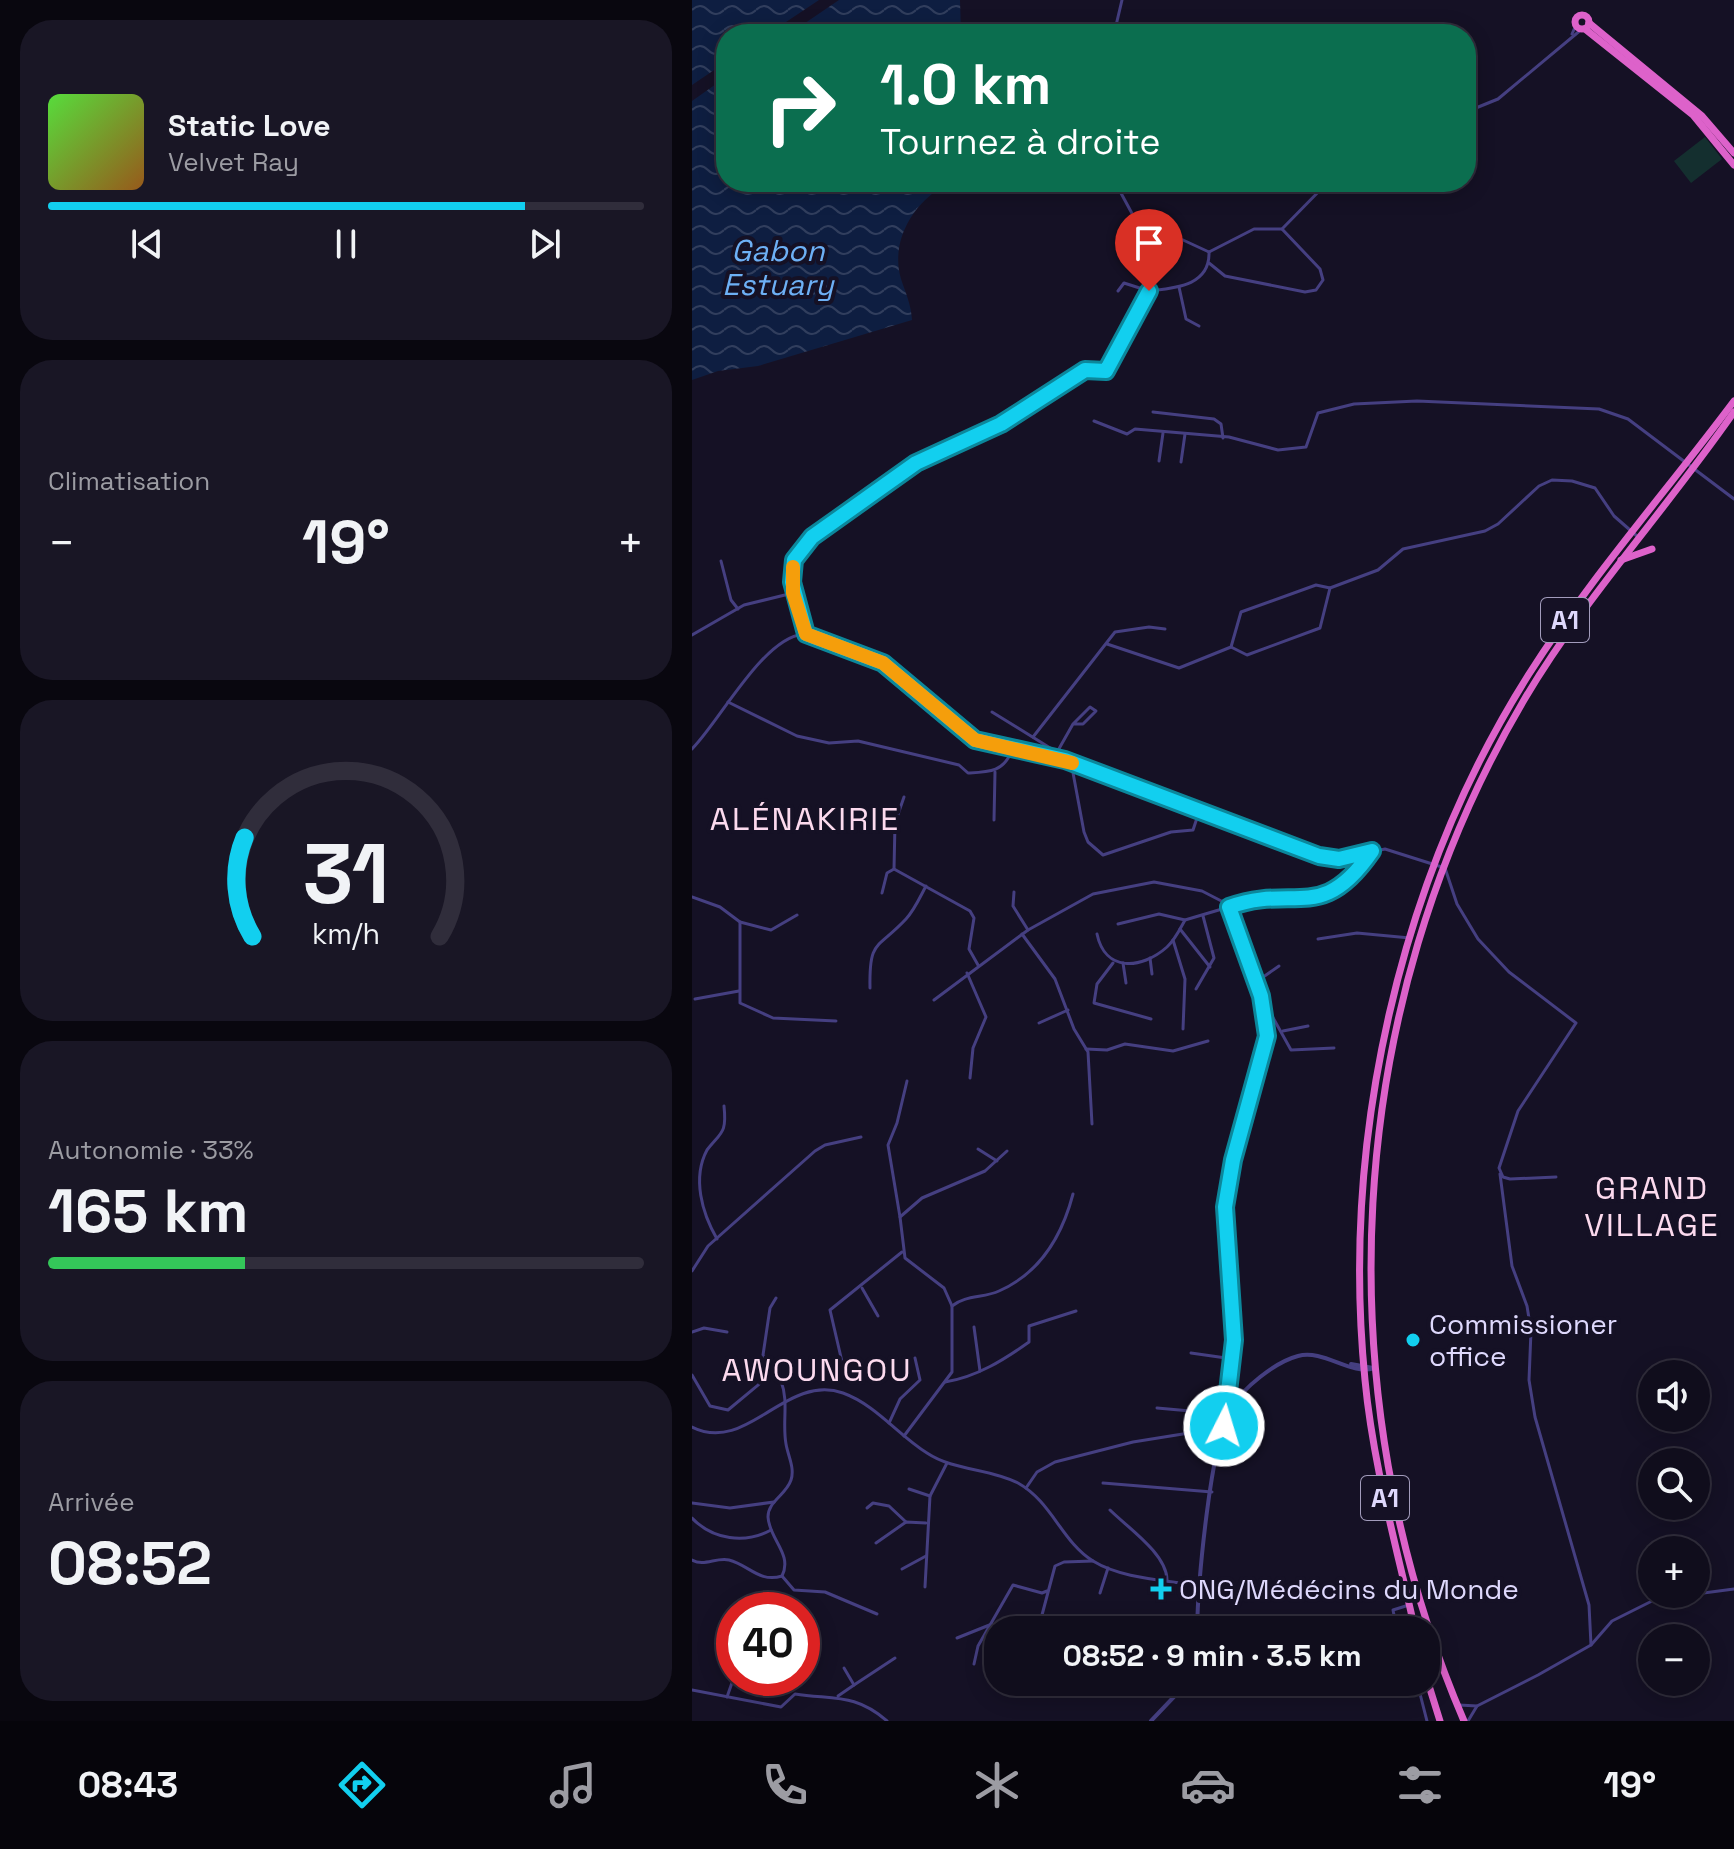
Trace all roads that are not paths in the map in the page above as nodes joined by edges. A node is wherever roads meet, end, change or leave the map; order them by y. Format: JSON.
{"nodes":[{"id":1,"x":1122,"y":0,"type":"edge"},
{"id":2,"x":1116,"y":24,"type":"edge"},
{"id":3,"x":1581,"y":28,"type":"junction"},
{"id":4,"x":1476,"y":110,"type":"edge"},
{"id":5,"x":1734,"y":153,"type":"edge"},
{"id":6,"x":1734,"y":165,"type":"edge"},
{"id":7,"x":1120,"y":192,"type":"edge"},
{"id":8,"x":1318,"y":192,"type":"edge"},
{"id":9,"x":1282,"y":229,"type":"junction"},
{"id":10,"x":1142,"y":232,"type":"junction"},
{"id":11,"x":1209,"y":252,"type":"junction"},
{"id":12,"x":1209,"y":263,"type":"junction"},
{"id":13,"x":1179,"y":287,"type":"junction"},
{"id":14,"x":1118,"y":291,"type":"dead end"},
{"id":15,"x":1149,"y":291,"type":"junction"},
{"id":16,"x":1199,"y":326,"type":"dead end"},
{"id":17,"x":1734,"y":401,"type":"edge"},
{"id":18,"x":1153,"y":412,"type":"dead end"},
{"id":19,"x":1734,"y":412,"type":"edge"},
{"id":20,"x":1094,"y":421,"type":"dead end"},
{"id":21,"x":1163,"y":433,"type":"junction"},
{"id":22,"x":1185,"y":434,"type":"junction"},
{"id":23,"x":1223,"y":438,"type":"junction"},
{"id":24,"x":1159,"y":461,"type":"dead end"},
{"id":25,"x":1181,"y":462,"type":"dead end"},
{"id":26,"x":1690,"y":465,"type":"junction"},
{"id":27,"x":1734,"y":499,"type":"edge"},
{"id":28,"x":1635,"y":535,"type":"junction"},
{"id":29,"x":1652,"y":549,"type":"dead end"},
{"id":30,"x":721,"y":561,"type":"dead end"},
{"id":31,"x":1619,"y":561,"type":"junction"},
{"id":32,"x":1330,"y":588,"type":"junction"},
{"id":33,"x":793,"y":593,"type":"junction"},
{"id":34,"x":738,"y":609,"type":"junction"},
{"id":35,"x":1165,"y":629,"type":"dead end"},
{"id":36,"x":806,"y":634,"type":"junction"},
{"id":37,"x":692,"y":635,"type":"edge"},
{"id":38,"x":1107,"y":644,"type":"junction"},
{"id":39,"x":1231,"y":647,"type":"junction"},
{"id":40,"x":728,"y":702,"type":"junction"},
{"id":41,"x":992,"y":712,"type":"dead end"},
{"id":42,"x":1073,"y":724,"type":"junction"},
{"id":43,"x":1033,"y":738,"type":"junction"},
{"id":44,"x":692,"y":749,"type":"edge"},
{"id":45,"x":1012,"y":750,"type":"junction"},
{"id":46,"x":1056,"y":754,"type":"junction"},
{"id":47,"x":1065,"y":760,"type":"junction"},
{"id":48,"x":1071,"y":762,"type":"junction"},
{"id":49,"x":995,"y":772,"type":"junction"},
{"id":50,"x":904,"y":797,"type":"dead end"},
{"id":51,"x":1200,"y":809,"type":"junction"},
{"id":52,"x":994,"y":820,"type":"dead end"},
{"id":53,"x":1372,"y":851,"type":"junction"},
{"id":54,"x":1435,"y":863,"type":"junction"},
{"id":55,"x":1445,"y":868,"type":"junction"},
{"id":56,"x":894,"y":869,"type":"junction"},
{"id":57,"x":926,"y":886,"type":"junction"},
{"id":58,"x":1014,"y":892,"type":"dead end"},
{"id":59,"x":882,"y":893,"type":"dead end"},
{"id":60,"x":692,"y":897,"type":"edge"},
{"id":61,"x":1230,"y":906,"type":"junction"},
{"id":62,"x":797,"y":915,"type":"dead end"},
{"id":63,"x":1203,"y":916,"type":"junction"},
{"id":64,"x":1185,"y":920,"type":"junction"},
{"id":65,"x":740,"y":922,"type":"junction"},
{"id":66,"x":1118,"y":924,"type":"dead end"},
{"id":67,"x":1180,"y":929,"type":"junction"},
{"id":68,"x":1028,"y":930,"type":"junction"},
{"id":69,"x":1022,"y":934,"type":"junction"},
{"id":70,"x":1097,"y":934,"type":"dead end"},
{"id":71,"x":1410,"y":938,"type":"junction"},
{"id":72,"x":1318,"y":939,"type":"dead end"},
{"id":73,"x":1173,"y":940,"type":"junction"},
{"id":74,"x":1150,"y":958,"type":"junction"},
{"id":75,"x":1113,"y":963,"type":"junction"},
{"id":76,"x":1123,"y":963,"type":"junction"},
{"id":77,"x":978,"y":965,"type":"junction"},
{"id":78,"x":1279,"y":966,"type":"dead end"},
{"id":79,"x":1210,"y":968,"type":"junction"},
{"id":80,"x":967,"y":973,"type":"junction"},
{"id":81,"x":1152,"y":974,"type":"dead end"},
{"id":82,"x":1255,"y":982,"type":"junction"},
{"id":83,"x":1126,"y":983,"type":"dead end"},
{"id":84,"x":870,"y":988,"type":"dead end"},
{"id":85,"x":1196,"y":989,"type":"dead end"},
{"id":86,"x":739,"y":991,"type":"junction"},
{"id":87,"x":1261,"y":996,"type":"junction"},
{"id":88,"x":695,"y":999,"type":"dead end"},
{"id":89,"x":934,"y":1000,"type":"dead end"},
{"id":90,"x":1068,"y":1010,"type":"junction"},
{"id":91,"x":1151,"y":1019,"type":"dead end"},
{"id":92,"x":836,"y":1021,"type":"dead end"},
{"id":93,"x":1039,"y":1023,"type":"dead end"},
{"id":94,"x":1308,"y":1026,"type":"dead end"},
{"id":95,"x":1183,"y":1029,"type":"dead end"},
{"id":96,"x":1283,"y":1031,"type":"junction"},
{"id":97,"x":1208,"y":1041,"type":"dead end"},
{"id":98,"x":1334,"y":1048,"type":"dead end"},
{"id":99,"x":1086,"y":1049,"type":"junction"},
{"id":100,"x":970,"y":1078,"type":"dead end"},
{"id":101,"x":907,"y":1081,"type":"dead end"},
{"id":102,"x":724,"y":1106,"type":"dead end"},
{"id":103,"x":1092,"y":1124,"type":"dead end"},
{"id":104,"x":861,"y":1137,"type":"dead end"},
{"id":105,"x":978,"y":1149,"type":"dead end"},
{"id":106,"x":1007,"y":1151,"type":"dead end"},
{"id":107,"x":997,"y":1161,"type":"junction"},
{"id":108,"x":1499,"y":1168,"type":"junction"},
{"id":109,"x":1556,"y":1177,"type":"dead end"},
{"id":110,"x":1073,"y":1194,"type":"dead end"},
{"id":111,"x":900,"y":1217,"type":"junction"},
{"id":112,"x":717,"y":1239,"type":"junction"},
{"id":113,"x":902,"y":1252,"type":"junction"},
{"id":114,"x":692,"y":1271,"type":"edge"},
{"id":115,"x":861,"y":1287,"type":"junction"},
{"id":116,"x":776,"y":1298,"type":"dead end"},
{"id":117,"x":952,"y":1306,"type":"junction"},
{"id":118,"x":1076,"y":1311,"type":"dead end"},
{"id":119,"x":878,"y":1316,"type":"dead end"},
{"id":120,"x":974,"y":1327,"type":"dead end"},
{"id":121,"x":692,"y":1332,"type":"edge"},
{"id":122,"x":727,"y":1332,"type":"dead end"},
{"id":123,"x":1191,"y":1353,"type":"dead end"},
{"id":124,"x":915,"y":1358,"type":"dead end"},
{"id":125,"x":1233,"y":1359,"type":"junction"},
{"id":126,"x":1364,"y":1368,"type":"junction"},
{"id":127,"x":1374,"y":1368,"type":"junction"},
{"id":128,"x":775,"y":1371,"type":"junction"},
{"id":129,"x":980,"y":1371,"type":"junction"},
{"id":130,"x":692,"y":1375,"type":"edge"},
{"id":131,"x":846,"y":1379,"type":"dead end"},
{"id":132,"x":945,"y":1382,"type":"junction"},
{"id":133,"x":786,"y":1401,"type":"junction"},
{"id":134,"x":1157,"y":1408,"type":"dead end"},
{"id":135,"x":1226,"y":1414,"type":"junction"},
{"id":136,"x":889,"y":1423,"type":"junction"},
{"id":137,"x":692,"y":1427,"type":"edge"},
{"id":138,"x":904,"y":1436,"type":"junction"},
{"id":139,"x":1222,"y":1438,"type":"junction"},
{"id":140,"x":947,"y":1463,"type":"junction"},
{"id":141,"x":1103,"y":1483,"type":"dead end"},
{"id":142,"x":1026,"y":1488,"type":"junction"},
{"id":143,"x":909,"y":1489,"type":"dead end"},
{"id":144,"x":1212,"y":1492,"type":"junction"},
{"id":145,"x":930,"y":1496,"type":"junction"},
{"id":146,"x":774,"y":1502,"type":"junction"},
{"id":147,"x":692,"y":1503,"type":"edge"},
{"id":148,"x":867,"y":1508,"type":"dead end"},
{"id":149,"x":1110,"y":1510,"type":"dead end"},
{"id":150,"x":692,"y":1518,"type":"edge"},
{"id":151,"x":906,"y":1522,"type":"junction"},
{"id":152,"x":926,"y":1523,"type":"junction"},
{"id":153,"x":771,"y":1530,"type":"junction"},
{"id":154,"x":876,"y":1543,"type":"dead end"},
{"id":155,"x":926,"y":1556,"type":"junction"},
{"id":156,"x":692,"y":1560,"type":"edge"},
{"id":157,"x":1093,"y":1561,"type":"junction"},
{"id":158,"x":1108,"y":1568,"type":"junction"},
{"id":159,"x":902,"y":1569,"type":"dead end"},
{"id":160,"x":782,"y":1576,"type":"junction"},
{"id":161,"x":1167,"y":1580,"type":"junction"},
{"id":162,"x":1200,"y":1586,"type":"junction"},
{"id":163,"x":925,"y":1587,"type":"dead end"},
{"id":164,"x":1734,"y":1589,"type":"edge"},
{"id":165,"x":1047,"y":1591,"type":"junction"},
{"id":166,"x":1710,"y":1592,"type":"edge"},
{"id":167,"x":1100,"y":1593,"type":"dead end"},
{"id":168,"x":1409,"y":1605,"type":"junction"},
{"id":169,"x":1638,"y":1608,"type":"edge"},
{"id":170,"x":877,"y":1614,"type":"dead end"},
{"id":171,"x":997,"y":1616,"type":"edge"},
{"id":172,"x":1041,"y":1616,"type":"edge"},
{"id":173,"x":1198,"y":1616,"type":"edge"},
{"id":174,"x":1394,"y":1616,"type":"edge"},
{"id":175,"x":1412,"y":1616,"type":"edge"},
{"id":176,"x":984,"y":1627,"type":"edge"},
{"id":177,"x":984,"y":1637,"type":"edge"},
{"id":178,"x":957,"y":1638,"type":"dead end"},
{"id":179,"x":1591,"y":1645,"type":"junction"},
{"id":180,"x":895,"y":1658,"type":"dead end"},
{"id":181,"x":974,"y":1664,"type":"dead end"},
{"id":182,"x":844,"y":1668,"type":"dead end"},
{"id":183,"x":856,"y":1685,"type":"junction"},
{"id":184,"x":692,"y":1690,"type":"edge"},
{"id":185,"x":838,"y":1696,"type":"junction"},
{"id":186,"x":1175,"y":1696,"type":"edge"},
{"id":187,"x":1421,"y":1696,"type":"edge"},
{"id":188,"x":1432,"y":1696,"type":"edge"},
{"id":189,"x":727,"y":1697,"type":"joint"},
{"id":190,"x":1457,"y":1705,"type":"junction"},
{"id":191,"x":1477,"y":1706,"type":"junction"},
{"id":192,"x":887,"y":1721,"type":"edge"},
{"id":193,"x":1151,"y":1721,"type":"edge"},
{"id":194,"x":1427,"y":1721,"type":"edge"},
{"id":195,"x":1440,"y":1721,"type":"edge"},
{"id":196,"x":1466,"y":1721,"type":"edge"}],
"edges":[{"from":1,"to":2,"type":"street"},
{"from":3,"to":4,"type":"street"},
{"from":3,"to":5,"type":"highway"},
{"from":3,"to":6,"type":"highway"},
{"from":7,"to":10,"type":"street"},
{"from":8,"to":9,"type":"street"},
{"from":9,"to":11,"type":"street"},
{"from":9,"to":12,"type":"street"},
{"from":10,"to":11,"type":"street"},
{"from":10,"to":15,"type":"street"},
{"from":11,"to":12,"type":"street"},
{"from":12,"to":13,"type":"street"},
{"from":13,"to":15,"type":"street"},
{"from":13,"to":16,"type":"street"},
{"from":14,"to":15,"type":"street"},
{"from":15,"to":33,"type":"street"},
{"from":17,"to":26,"type":"highway","number":"A1"},
{"from":18,"to":23,"type":"street"},
{"from":19,"to":26,"type":"highway","number":"A1"},
{"from":20,"to":21,"type":"street"},
{"from":21,"to":22,"type":"street"},
{"from":21,"to":24,"type":"street"},
{"from":22,"to":23,"type":"street"},
{"from":22,"to":25,"type":"street"},
{"from":23,"to":26,"type":"street"},
{"from":26,"to":27,"type":"street"},
{"from":26,"to":28,"type":"highway","number":"A1"},
{"from":28,"to":31,"type":"highway","number":"A1"},
{"from":28,"to":32,"type":"street"},
{"from":28,"to":54,"type":"highway","number":"A1"},
{"from":29,"to":31,"type":"highway"},
{"from":30,"to":34,"type":"street"},
{"from":31,"to":55,"type":"highway","number":"A1"},
{"from":32,"to":39,"type":"street"},
{"from":32,"to":39,"type":"street"},
{"from":33,"to":34,"type":"street"},
{"from":33,"to":36,"type":"street"},
{"from":34,"to":37,"type":"street"},
{"from":35,"to":38,"type":"street"},
{"from":36,"to":40,"type":"street"},
{"from":36,"to":45,"type":"street"},
{"from":38,"to":39,"type":"street"},
{"from":38,"to":43,"type":"street"},
{"from":40,"to":44,"type":"street"},
{"from":40,"to":49,"type":"street"},
{"from":41,"to":43,"type":"street"},
{"from":42,"to":42,"type":"street"},
{"from":42,"to":46,"type":"street"},
{"from":43,"to":46,"type":"street"},
{"from":45,"to":47,"type":"street"},
{"from":45,"to":49,"type":"street"},
{"from":46,"to":47,"type":"street"},
{"from":47,"to":48,"type":"street"},
{"from":48,"to":51,"type":"street"},
{"from":48,"to":51,"type":"street"},
{"from":49,"to":52,"type":"street"},
{"from":50,"to":56,"type":"street"},
{"from":51,"to":53,"type":"street"},
{"from":53,"to":54,"type":"street"},
{"from":53,"to":61,"type":"street"},
{"from":54,"to":55,"type":"street"},
{"from":54,"to":71,"type":"highway","number":"A1"},
{"from":55,"to":108,"type":"street"},
{"from":55,"to":127,"type":"highway","number":"A1"},
{"from":56,"to":57,"type":"street"},
{"from":56,"to":59,"type":"street"},
{"from":57,"to":77,"type":"street"},
{"from":57,"to":84,"type":"street"},
{"from":58,"to":68,"type":"street"},
{"from":60,"to":65,"type":"street"},
{"from":61,"to":63,"type":"street"},
{"from":61,"to":68,"type":"street"},
{"from":61,"to":82,"type":"street"},
{"from":62,"to":65,"type":"street"},
{"from":63,"to":64,"type":"street"},
{"from":63,"to":79,"type":"street"},
{"from":64,"to":66,"type":"street"},
{"from":64,"to":67,"type":"street"},
{"from":65,"to":86,"type":"street"},
{"from":67,"to":73,"type":"street"},
{"from":67,"to":79,"type":"street"},
{"from":68,"to":69,"type":"street"},
{"from":69,"to":77,"type":"street"},
{"from":69,"to":90,"type":"street"},
{"from":70,"to":75,"type":"street"},
{"from":71,"to":72,"type":"street"},
{"from":71,"to":126,"type":"highway","number":"A1"},
{"from":73,"to":74,"type":"street"},
{"from":73,"to":95,"type":"street"},
{"from":74,"to":76,"type":"street"},
{"from":74,"to":81,"type":"street"},
{"from":75,"to":76,"type":"street"},
{"from":75,"to":91,"type":"street"},
{"from":76,"to":83,"type":"street"},
{"from":77,"to":80,"type":"street"},
{"from":78,"to":82,"type":"street"},
{"from":79,"to":85,"type":"street"},
{"from":80,"to":89,"type":"street"},
{"from":80,"to":100,"type":"street"},
{"from":82,"to":87,"type":"street"},
{"from":86,"to":88,"type":"street"},
{"from":86,"to":92,"type":"street"},
{"from":87,"to":96,"type":"street"},
{"from":87,"to":125,"type":"street"},
{"from":90,"to":93,"type":"street"},
{"from":90,"to":99,"type":"street"},
{"from":94,"to":96,"type":"street"},
{"from":96,"to":98,"type":"street"},
{"from":97,"to":99,"type":"street"},
{"from":99,"to":103,"type":"street"},
{"from":101,"to":111,"type":"street"},
{"from":102,"to":112,"type":"street"},
{"from":104,"to":112,"type":"street"},
{"from":105,"to":107,"type":"street"},
{"from":106,"to":107,"type":"street"},
{"from":107,"to":111,"type":"street"},
{"from":108,"to":109,"type":"street"},
{"from":108,"to":179,"type":"street"},
{"from":110,"to":117,"type":"street"},
{"from":111,"to":113,"type":"street"},
{"from":112,"to":114,"type":"street"},
{"from":113,"to":115,"type":"street"},
{"from":113,"to":117,"type":"street"},
{"from":115,"to":119,"type":"street"},
{"from":115,"to":131,"type":"street"},
{"from":116,"to":128,"type":"street"},
{"from":117,"to":132,"type":"street"},
{"from":118,"to":129,"type":"street"},
{"from":120,"to":129,"type":"street"},
{"from":121,"to":122,"type":"street"},
{"from":123,"to":125,"type":"street"},
{"from":124,"to":136,"type":"street"},
{"from":125,"to":135,"type":"street"},
{"from":126,"to":127,"type":"street"},
{"from":126,"to":135,"type":"street"},
{"from":126,"to":168,"type":"highway","number":"A1"},
{"from":127,"to":190,"type":"highway","number":"A1"},
{"from":128,"to":130,"type":"street"},
{"from":128,"to":133,"type":"street"},
{"from":129,"to":132,"type":"street"},
{"from":132,"to":138,"type":"street"},
{"from":133,"to":136,"type":"street"},
{"from":133,"to":137,"type":"street"},
{"from":133,"to":146,"type":"street"},
{"from":134,"to":135,"type":"street"},
{"from":135,"to":139,"type":"street"},
{"from":136,"to":138,"type":"street"},
{"from":138,"to":140,"type":"street"},
{"from":139,"to":142,"type":"street"},
{"from":139,"to":144,"type":"street"},
{"from":140,"to":142,"type":"street"},
{"from":140,"to":145,"type":"street"},
{"from":141,"to":144,"type":"street"},
{"from":142,"to":157,"type":"street"},
{"from":143,"to":145,"type":"street"},
{"from":144,"to":162,"type":"street"},
{"from":145,"to":152,"type":"street"},
{"from":146,"to":147,"type":"street"},
{"from":146,"to":153,"type":"street"},
{"from":148,"to":151,"type":"street"},
{"from":149,"to":161,"type":"street"},
{"from":150,"to":153,"type":"street"},
{"from":151,"to":152,"type":"street"},
{"from":151,"to":154,"type":"street"},
{"from":152,"to":155,"type":"street"},
{"from":153,"to":160,"type":"street"},
{"from":155,"to":159,"type":"street"},
{"from":155,"to":163,"type":"street"},
{"from":156,"to":160,"type":"street"},
{"from":157,"to":158,"type":"street"},
{"from":157,"to":165,"type":"street"},
{"from":158,"to":161,"type":"street"},
{"from":158,"to":167,"type":"street"},
{"from":160,"to":170,"type":"street"},
{"from":161,"to":162,"type":"street"},
{"from":162,"to":173,"type":"street"},
{"from":164,"to":166,"type":"street"},
{"from":165,"to":171,"type":"street"},
{"from":165,"to":172,"type":"street"},
{"from":168,"to":174,"type":"street"},
{"from":168,"to":175,"type":"highway","number":"A1"},
{"from":169,"to":179,"type":"street"},
{"from":176,"to":178,"type":"street"},
{"from":177,"to":181,"type":"street"},
{"from":179,"to":191,"type":"street"},
{"from":180,"to":183,"type":"street"},
{"from":182,"to":183,"type":"street"},
{"from":183,"to":185,"type":"street"},
{"from":184,"to":189,"type":"street"},
{"from":185,"to":189,"type":"street"},
{"from":185,"to":192,"type":"street"},
{"from":186,"to":193,"type":"street"},
{"from":187,"to":194,"type":"street"},
{"from":188,"to":195,"type":"highway"},
{"from":190,"to":191,"type":"street"},
{"from":190,"to":196,"type":"highway","number":"A1"},
{"from":191,"to":196,"type":"street"}]}
